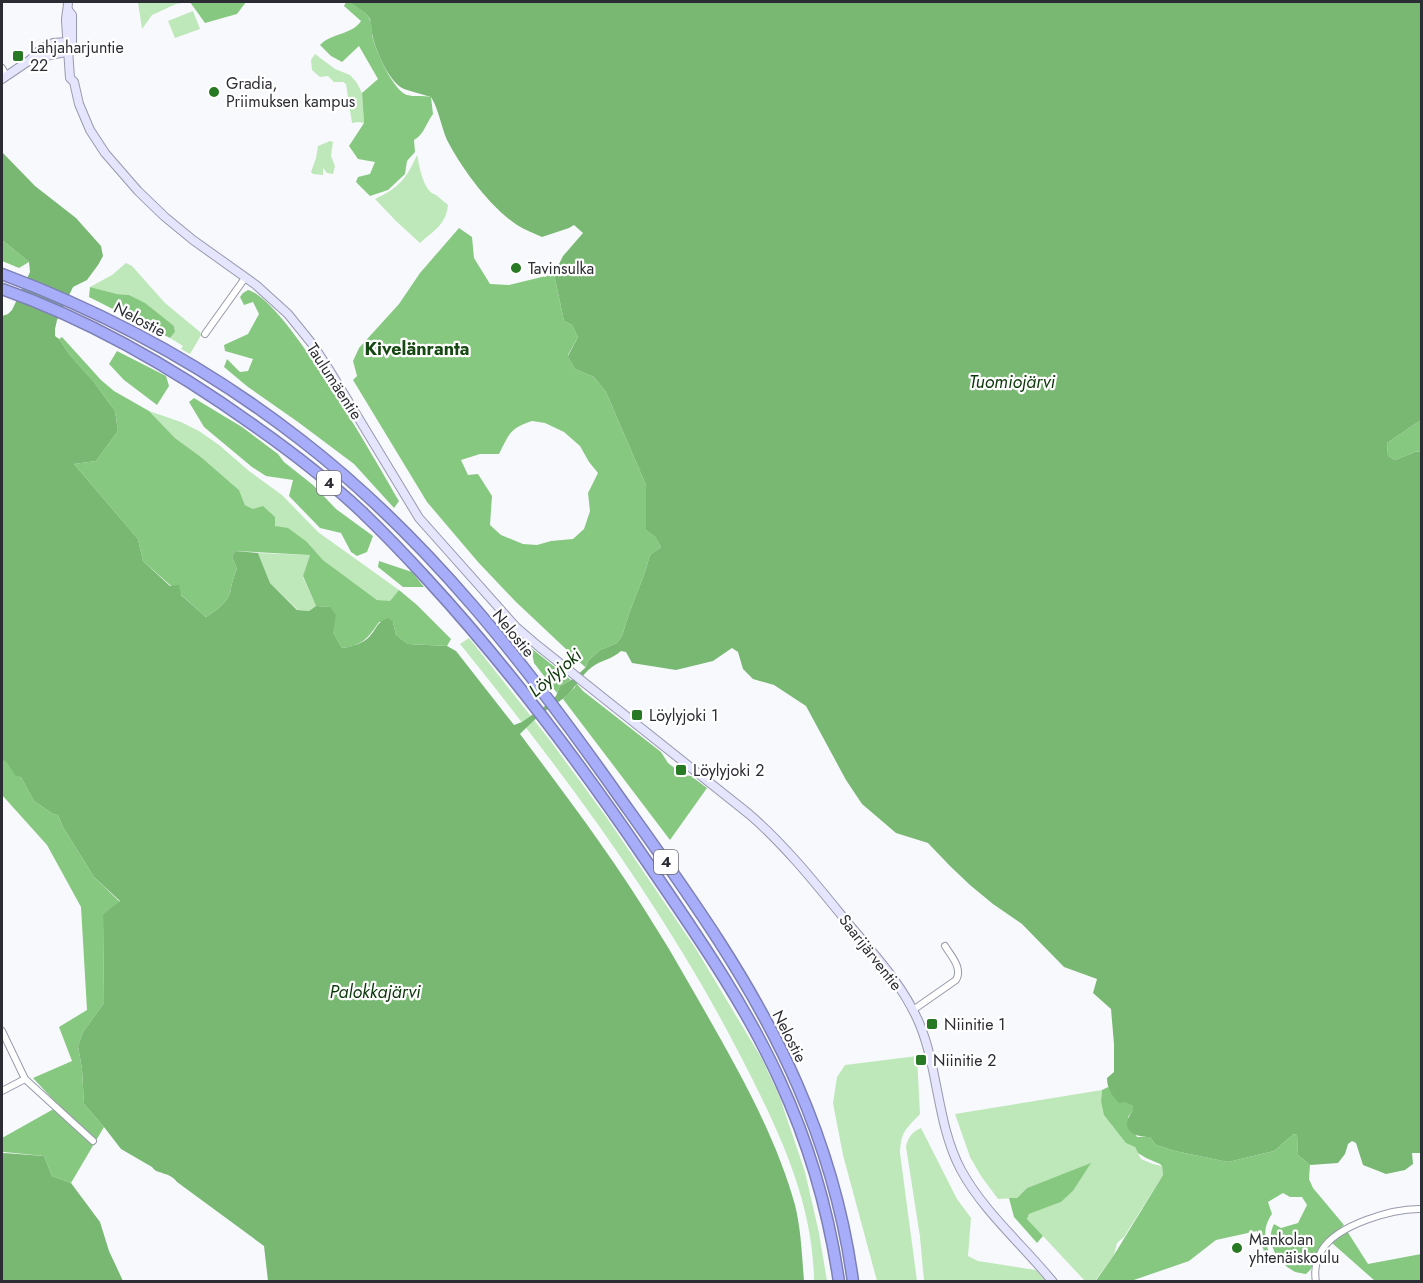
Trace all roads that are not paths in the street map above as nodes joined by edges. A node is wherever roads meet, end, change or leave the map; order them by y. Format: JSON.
{"nodes":[{"id":1,"x":68,"y":6,"type":"edge"},
{"id":2,"x":68,"y":47,"type":"junction"},
{"id":3,"x":3,"y":74,"type":"edge"},
{"id":4,"x":2,"y":274,"type":"edge"},
{"id":5,"x":245,"y":278,"type":"junction"},
{"id":6,"x":5,"y":290,"type":"edge"},
{"id":7,"x":205,"y":334,"type":"dead end"},
{"id":8,"x":590,"y":688,"type":"joint"},
{"id":9,"x":945,"y":946,"type":"dead end"},
{"id":10,"x":913,"y":1010,"type":"junction"},
{"id":11,"x":2,"y":1031,"type":"edge"},
{"id":12,"x":25,"y":1078,"type":"junction"},
{"id":13,"x":2,"y":1091,"type":"edge"},
{"id":14,"x":93,"y":1141,"type":"dead end"},
{"id":15,"x":1422,"y":1209,"type":"edge"},
{"id":16,"x":839,"y":1281,"type":"edge"},
{"id":17,"x":853,"y":1281,"type":"edge"},
{"id":18,"x":1053,"y":1281,"type":"edge"},
{"id":19,"x":1316,"y":1281,"type":"edge"}],
"edges":[{"from":1,"to":2,"type":"main road","name":"Taulumäentie"},
{"from":2,"to":3,"type":"main road"},
{"from":2,"to":5,"type":"main road","name":"Taulumäentie"},
{"from":4,"to":17,"type":"highway","name":"Nelostie","number":"4"},
{"from":5,"to":7,"type":"street"},
{"from":5,"to":8,"type":"main road","name":"Taulumäentie"},
{"from":6,"to":16,"type":"highway","name":"Nelostie","number":"4"},
{"from":8,"to":10,"type":"main road","name":"Saarijärventie"},
{"from":9,"to":10,"type":"street"},
{"from":10,"to":18,"type":"main road","name":"Saarijärventie"},
{"from":11,"to":12,"type":"street"},
{"from":12,"to":13,"type":"street"},
{"from":12,"to":14,"type":"street"},
{"from":15,"to":19,"type":"street"}]}
